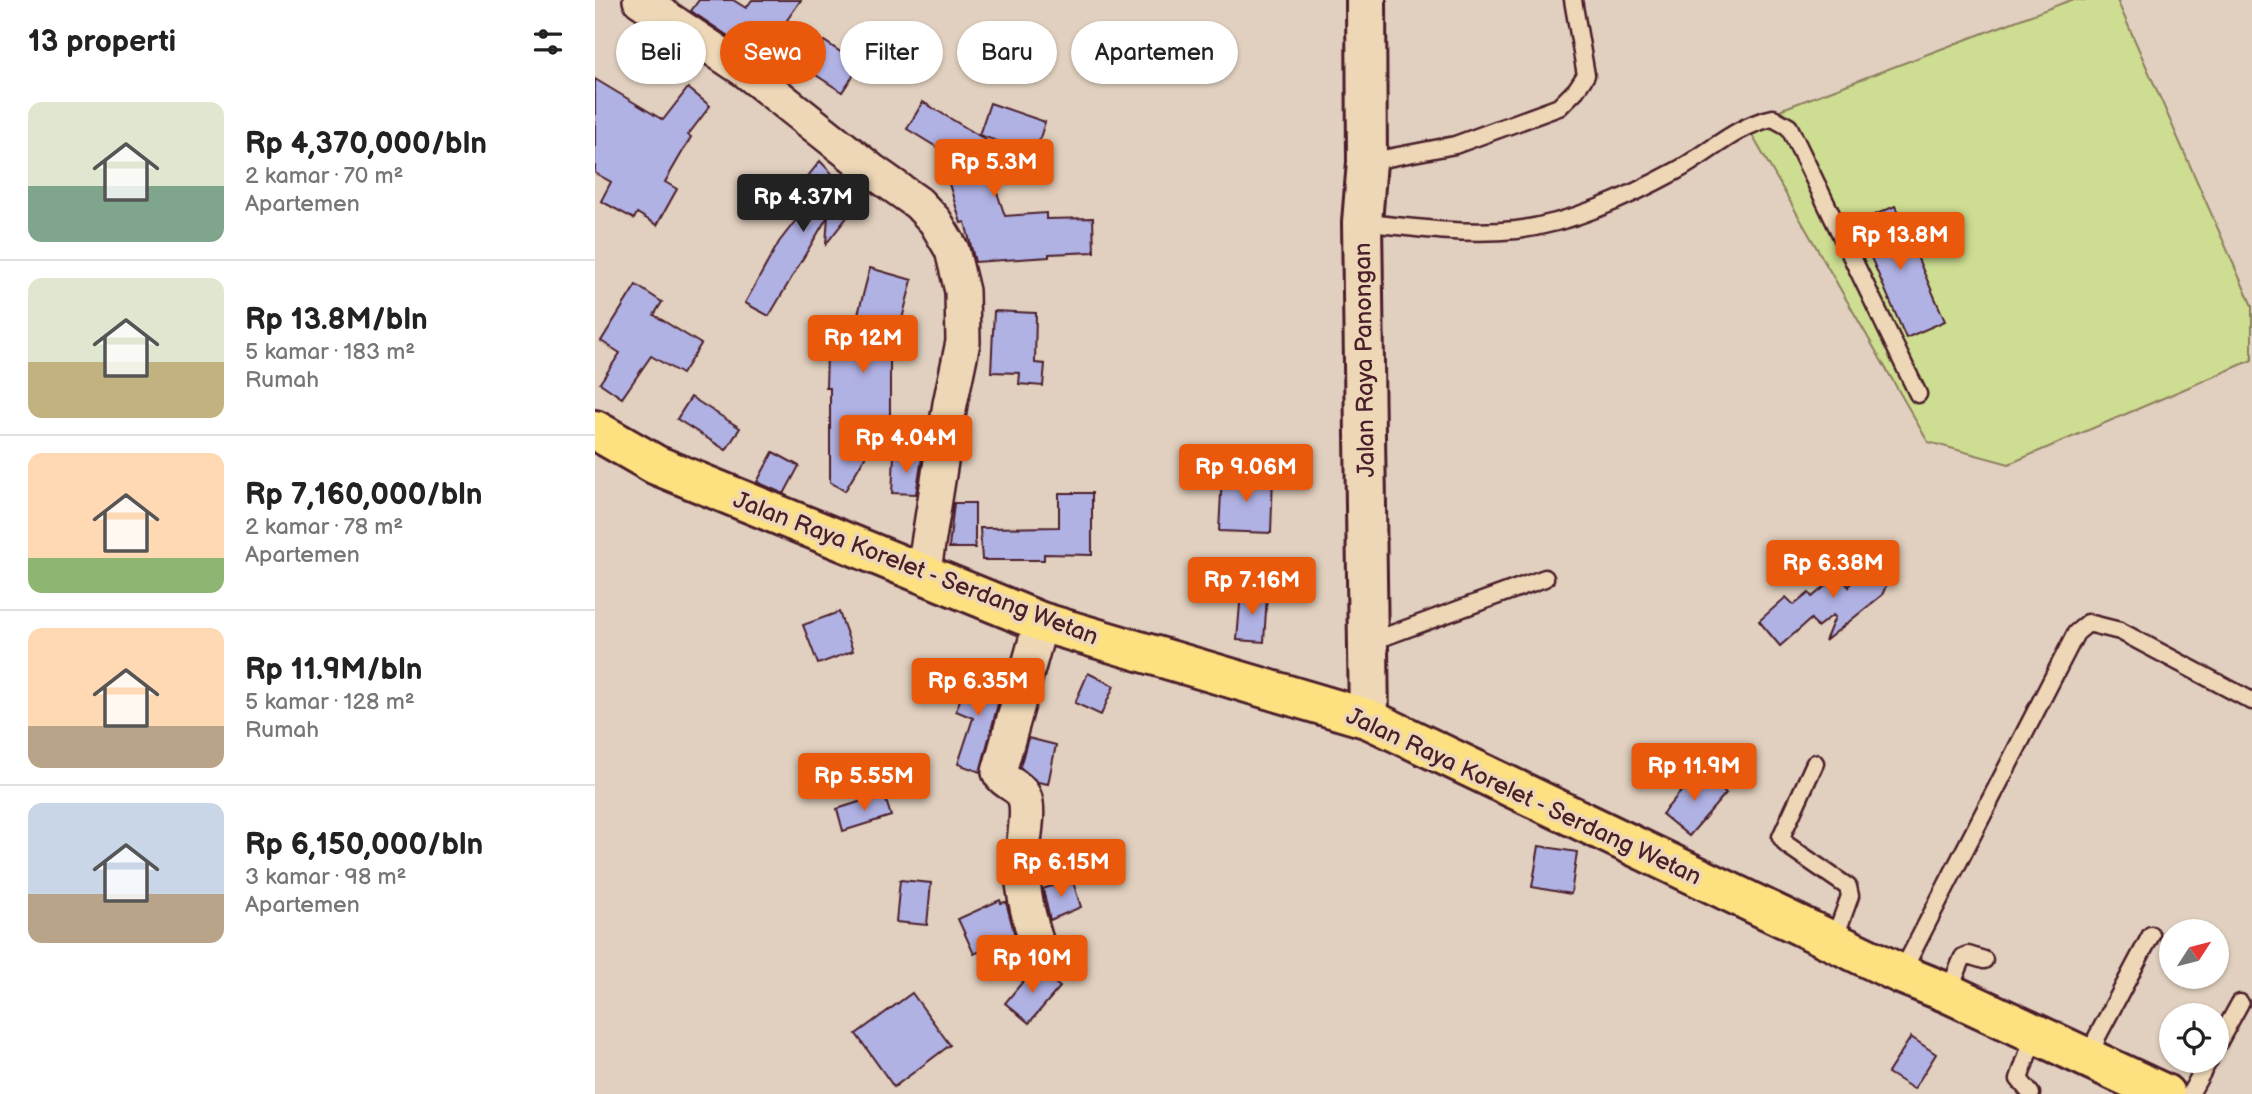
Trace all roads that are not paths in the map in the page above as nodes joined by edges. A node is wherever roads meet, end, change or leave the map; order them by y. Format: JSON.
{"nodes":[{"id":1,"x":640,"y":0,"type":"edge"},
{"id":2,"x":1366,"y":0,"type":"edge"},
{"id":3,"x":1573,"y":0,"type":"edge"},
{"id":4,"x":1367,"y":162,"type":"junction"},
{"id":5,"x":1361,"y":222,"type":"junction"},
{"id":6,"x":1919,"y":394,"type":"dead end"},
{"id":7,"x":595,"y":430,"type":"edge"},
{"id":8,"x":923,"y":576,"type":"junction"},
{"id":9,"x":1545,"y":578,"type":"dead end"},
{"id":10,"x":1041,"y":622,"type":"junction"},
{"id":11,"x":1370,"y":642,"type":"junction"},
{"id":12,"x":2252,"y":701,"type":"edge"},
{"id":13,"x":1369,"y":719,"type":"junction"},
{"id":14,"x":1815,"y":763,"type":"dead end"},
{"id":15,"x":2151,"y":935,"type":"dead end"},
{"id":16,"x":1834,"y":940,"type":"junction"},
{"id":17,"x":1039,"y":950,"type":"dead end"},
{"id":18,"x":1984,"y":960,"type":"dead end"},
{"id":19,"x":1901,"y":974,"type":"junction"},
{"id":20,"x":1948,"y":993,"type":"junction"},
{"id":21,"x":2240,"y":1003,"type":"dead end"},
{"id":22,"x":2229,"y":1023,"type":"edge"},
{"id":23,"x":2035,"y":1033,"type":"junction"},
{"id":24,"x":2091,"y":1059,"type":"junction"},
{"id":25,"x":2202,"y":1073,"type":"edge"},
{"id":26,"x":2031,"y":1094,"type":"edge"},
{"id":27,"x":2165,"y":1094,"type":"edge"},
{"id":28,"x":2190,"y":1094,"type":"edge"}],
"edges":[{"from":1,"to":8,"type":"street"},
{"from":2,"to":4,"type":"main road","name":"Jalan Raya Panongan"},
{"from":3,"to":4,"type":"lane"},
{"from":4,"to":5,"type":"main road","name":"Jalan Raya Panongan"},
{"from":5,"to":6,"type":"lane"},
{"from":5,"to":11,"type":"main road","name":"Jalan Raya Panongan"},
{"from":7,"to":8,"type":"main road","name":"Jalan Raya Korelet - Serdang Wetan"},
{"from":8,"to":10,"type":"main road","name":"Jalan Raya Korelet - Serdang Wetan"},
{"from":9,"to":11,"type":"lane"},
{"from":10,"to":13,"type":"main road","name":"Jalan Raya Korelet - Serdang Wetan"},
{"from":10,"to":17,"type":"street"},
{"from":11,"to":13,"type":"main road","name":"Jalan Raya Panongan"},
{"from":12,"to":19,"type":"lane"},
{"from":13,"to":16,"type":"main road","name":"Jalan Raya Korelet - Serdang Wetan"},
{"from":14,"to":16,"type":"lane"},
{"from":15,"to":24,"type":"lane"},
{"from":16,"to":19,"type":"main road","name":"Jalan Raya Korelet - Serdang Wetan"},
{"from":18,"to":20,"type":"lane"},
{"from":19,"to":20,"type":"main road","name":"Jalan Raya Korelet - Serdang Wetan"},
{"from":20,"to":23,"type":"main road","name":"Jalan Raya Korelet - Serdang Wetan"},
{"from":21,"to":22,"type":"lane"},
{"from":23,"to":24,"type":"main road","name":"Jalan Raya Korelet - Serdang Wetan"},
{"from":23,"to":26,"type":"lane"},
{"from":24,"to":27,"type":"main road","name":"Jalan Raya Korelet - Serdang Wetan"},
{"from":25,"to":28,"type":"lane"}]}
